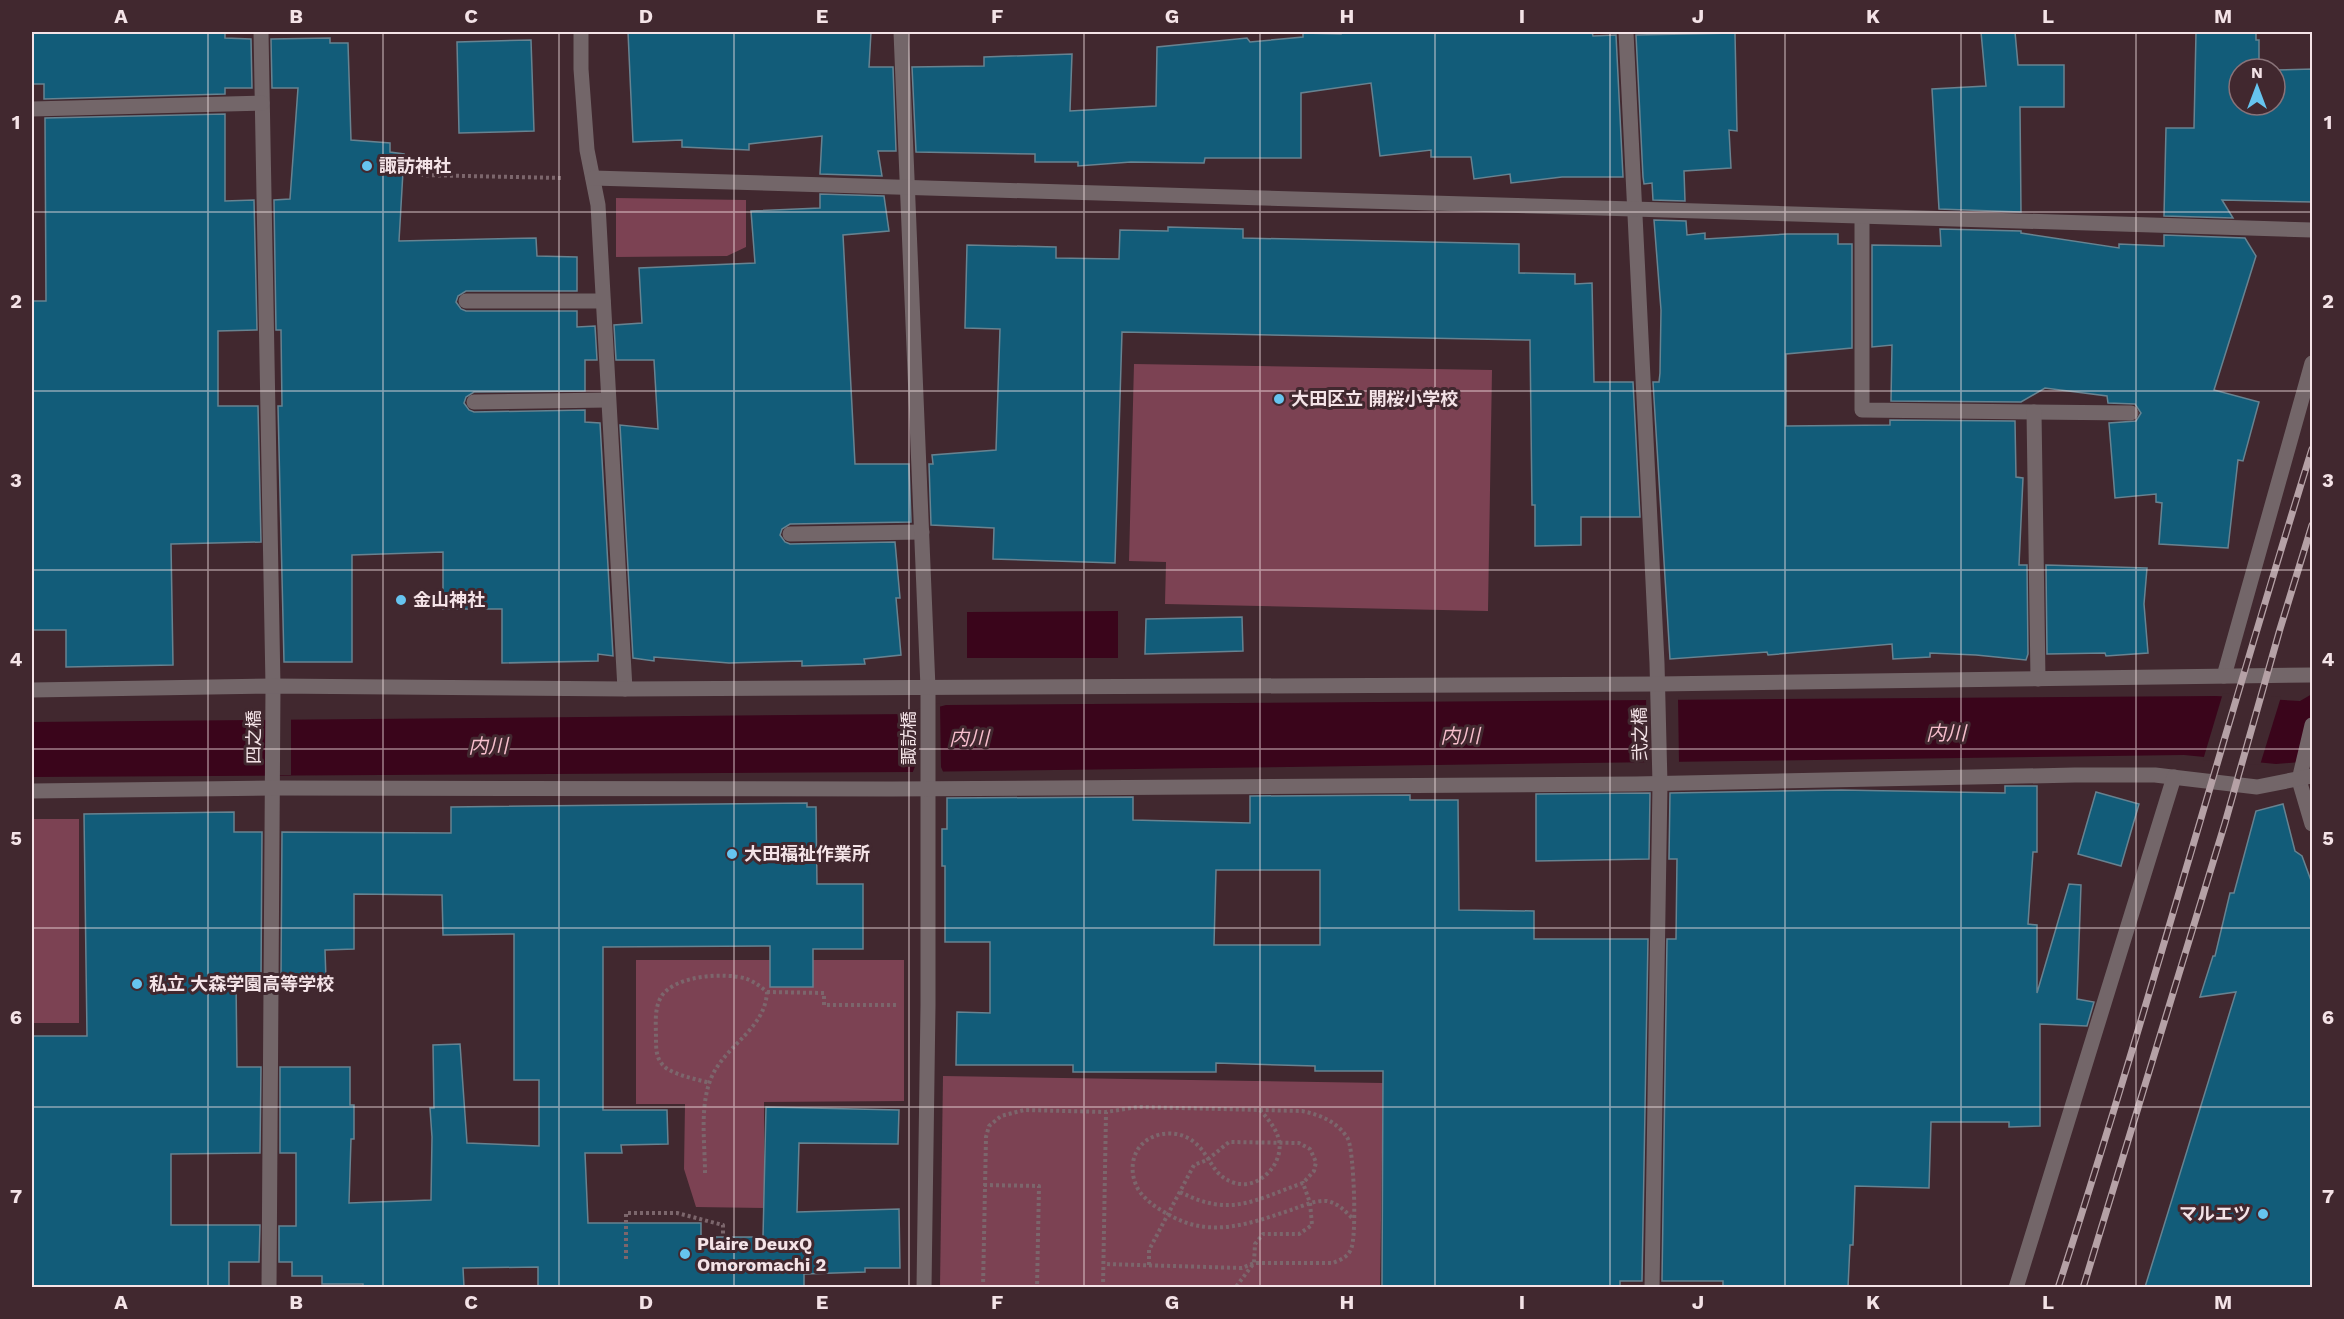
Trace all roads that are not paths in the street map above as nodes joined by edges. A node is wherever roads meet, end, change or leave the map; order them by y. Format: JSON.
{"nodes":[{"id":1,"x":261,"y":32,"type":"edge"},
{"id":2,"x":581,"y":32,"type":"edge"},
{"id":3,"x":901,"y":32,"type":"edge"},
{"id":4,"x":1626,"y":32,"type":"edge"},
{"id":5,"x":262,"y":103,"type":"junction"},
{"id":6,"x":32,"y":109,"type":"edge"},
{"id":7,"x":592,"y":178,"type":"junction"},
{"id":8,"x":907,"y":186,"type":"junction"},
{"id":9,"x":1636,"y":211,"type":"junction"},
{"id":10,"x":1862,"y":218,"type":"junction"},
{"id":11,"x":2313,"y":230,"type":"edge"},
{"id":12,"x":466,"y":301,"type":"dead end"},
{"id":13,"x":603,"y":301,"type":"junction"},
{"id":14,"x":2313,"y":363,"type":"edge"},
{"id":15,"x":608,"y":400,"type":"junction"},
{"id":16,"x":474,"y":402,"type":"dead end"},
{"id":17,"x":2034,"y":412,"type":"junction"},
{"id":18,"x":2131,"y":413,"type":"dead end"},
{"id":19,"x":922,"y":532,"type":"junction"},
{"id":20,"x":790,"y":534,"type":"dead end"},
{"id":21,"x":2313,"y":675,"type":"edge"},
{"id":22,"x":2224,"y":676,"type":"junction"},
{"id":23,"x":2038,"y":678,"type":"junction"},
{"id":24,"x":1658,"y":684,"type":"junction"},
{"id":25,"x":273,"y":686,"type":"junction"},
{"id":26,"x":928,"y":687,"type":"junction"},
{"id":27,"x":625,"y":689,"type":"junction"},
{"id":28,"x":32,"y":690,"type":"edge"},
{"id":29,"x":2313,"y":725,"type":"edge"},
{"id":30,"x":2174,"y":777,"type":"junction"},
{"id":31,"x":2306,"y":778,"type":"edge"},
{"id":32,"x":1660,"y":784,"type":"junction"},
{"id":33,"x":274,"y":788,"type":"junction"},
{"id":34,"x":928,"y":788,"type":"junction"},
{"id":35,"x":32,"y":791,"type":"edge"},
{"id":36,"x":2313,"y":824,"type":"edge"},
{"id":37,"x":269,"y":1287,"type":"edge"},
{"id":38,"x":924,"y":1287,"type":"edge"},
{"id":39,"x":1652,"y":1287,"type":"edge"},
{"id":40,"x":2016,"y":1287,"type":"edge"}],
"edges":[{"from":1,"to":5,"type":"street","name":"四之橋"},
{"from":2,"to":7,"type":"street"},
{"from":3,"to":8,"type":"street","name":"諏訪橋"},
{"from":4,"to":9,"type":"street","name":"弐之橋"},
{"from":5,"to":6,"type":"street"},
{"from":5,"to":25,"type":"street","name":"四之橋"},
{"from":7,"to":8,"type":"street"},
{"from":7,"to":13,"type":"street"},
{"from":8,"to":9,"type":"street"},
{"from":8,"to":19,"type":"street","name":"諏訪橋"},
{"from":9,"to":10,"type":"street"},
{"from":9,"to":24,"type":"street","name":"弐之橋"},
{"from":10,"to":11,"type":"street"},
{"from":10,"to":17,"type":"street"},
{"from":12,"to":13,"type":"street"},
{"from":13,"to":15,"type":"street"},
{"from":14,"to":22,"type":"street"},
{"from":15,"to":16,"type":"street"},
{"from":15,"to":27,"type":"street"},
{"from":17,"to":18,"type":"street"},
{"from":17,"to":23,"type":"street"},
{"from":19,"to":20,"type":"street"},
{"from":19,"to":26,"type":"street","name":"諏訪橋"},
{"from":21,"to":22,"type":"street"},
{"from":22,"to":23,"type":"street"},
{"from":23,"to":24,"type":"street"},
{"from":24,"to":26,"type":"street"},
{"from":24,"to":32,"type":"street","name":"弐之橋"},
{"from":25,"to":27,"type":"street"},
{"from":25,"to":28,"type":"street"},
{"from":25,"to":33,"type":"street","name":"四之橋"},
{"from":26,"to":27,"type":"street"},
{"from":26,"to":34,"type":"street","name":"諏訪橋"},
{"from":29,"to":31,"type":"street"},
{"from":30,"to":31,"type":"street"},
{"from":30,"to":32,"type":"street"},
{"from":30,"to":40,"type":"street"},
{"from":31,"to":36,"type":"street"},
{"from":32,"to":34,"type":"street"},
{"from":32,"to":39,"type":"street","name":"弐之橋"},
{"from":33,"to":34,"type":"street"},
{"from":33,"to":35,"type":"street"},
{"from":33,"to":37,"type":"street","name":"四之橋"},
{"from":34,"to":38,"type":"street","name":"諏訪橋"}]}
